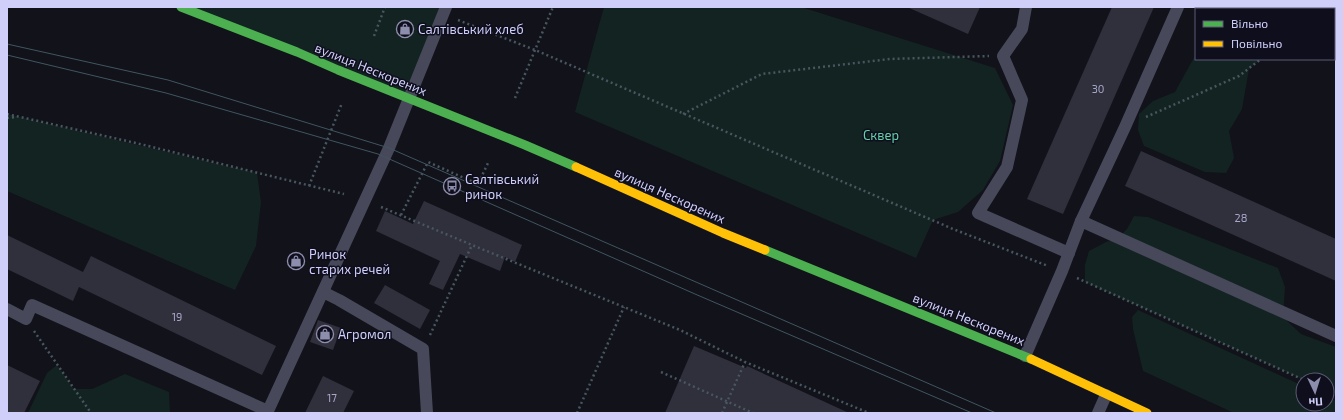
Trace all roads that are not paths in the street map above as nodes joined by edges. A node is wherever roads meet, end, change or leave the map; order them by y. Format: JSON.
{"nodes":[{"id":1,"x":181,"y":7,"type":"edge"},
{"id":2,"x":1026,"y":7,"type":"edge"},
{"id":3,"x":1178,"y":7,"type":"edge"},
{"id":4,"x":444,"y":10,"type":"edge"},
{"id":5,"x":408,"y":98,"type":"junction"},
{"id":6,"x":1081,"y":221,"type":"junction"},
{"id":7,"x":1069,"y":253,"type":"junction"},
{"id":8,"x":322,"y":292,"type":"junction"},
{"id":9,"x":7,"y":309,"type":"edge"},
{"id":10,"x":1336,"y":336,"type":"edge"},
{"id":11,"x":1025,"y":356,"type":"junction"},
{"id":12,"x":1106,"y":395,"type":"junction"},
{"id":13,"x":268,"y":412,"type":"edge"},
{"id":14,"x":427,"y":413,"type":"edge"},
{"id":15,"x":1098,"y":413,"type":"edge"},
{"id":16,"x":1147,"y":413,"type":"edge"}],
"edges":[{"from":1,"to":5,"type":"main road","name":"вулиця Нескорених"},
{"from":2,"to":7,"type":"lane"},
{"from":3,"to":6,"type":"lane"},
{"from":4,"to":5,"type":"lane"},
{"from":5,"to":8,"type":"lane"},
{"from":5,"to":11,"type":"main road","name":"вулиця Нескорених"},
{"from":6,"to":7,"type":"lane"},
{"from":6,"to":10,"type":"lane"},
{"from":7,"to":11,"type":"lane"},
{"from":8,"to":13,"type":"lane"},
{"from":8,"to":14,"type":"lane"},
{"from":9,"to":13,"type":"lane"},
{"from":11,"to":12,"type":"main road","name":"вулиця Нескорених"},
{"from":12,"to":15,"type":"lane"},
{"from":12,"to":16,"type":"main road","name":"вулиця Нескорених"}]}
